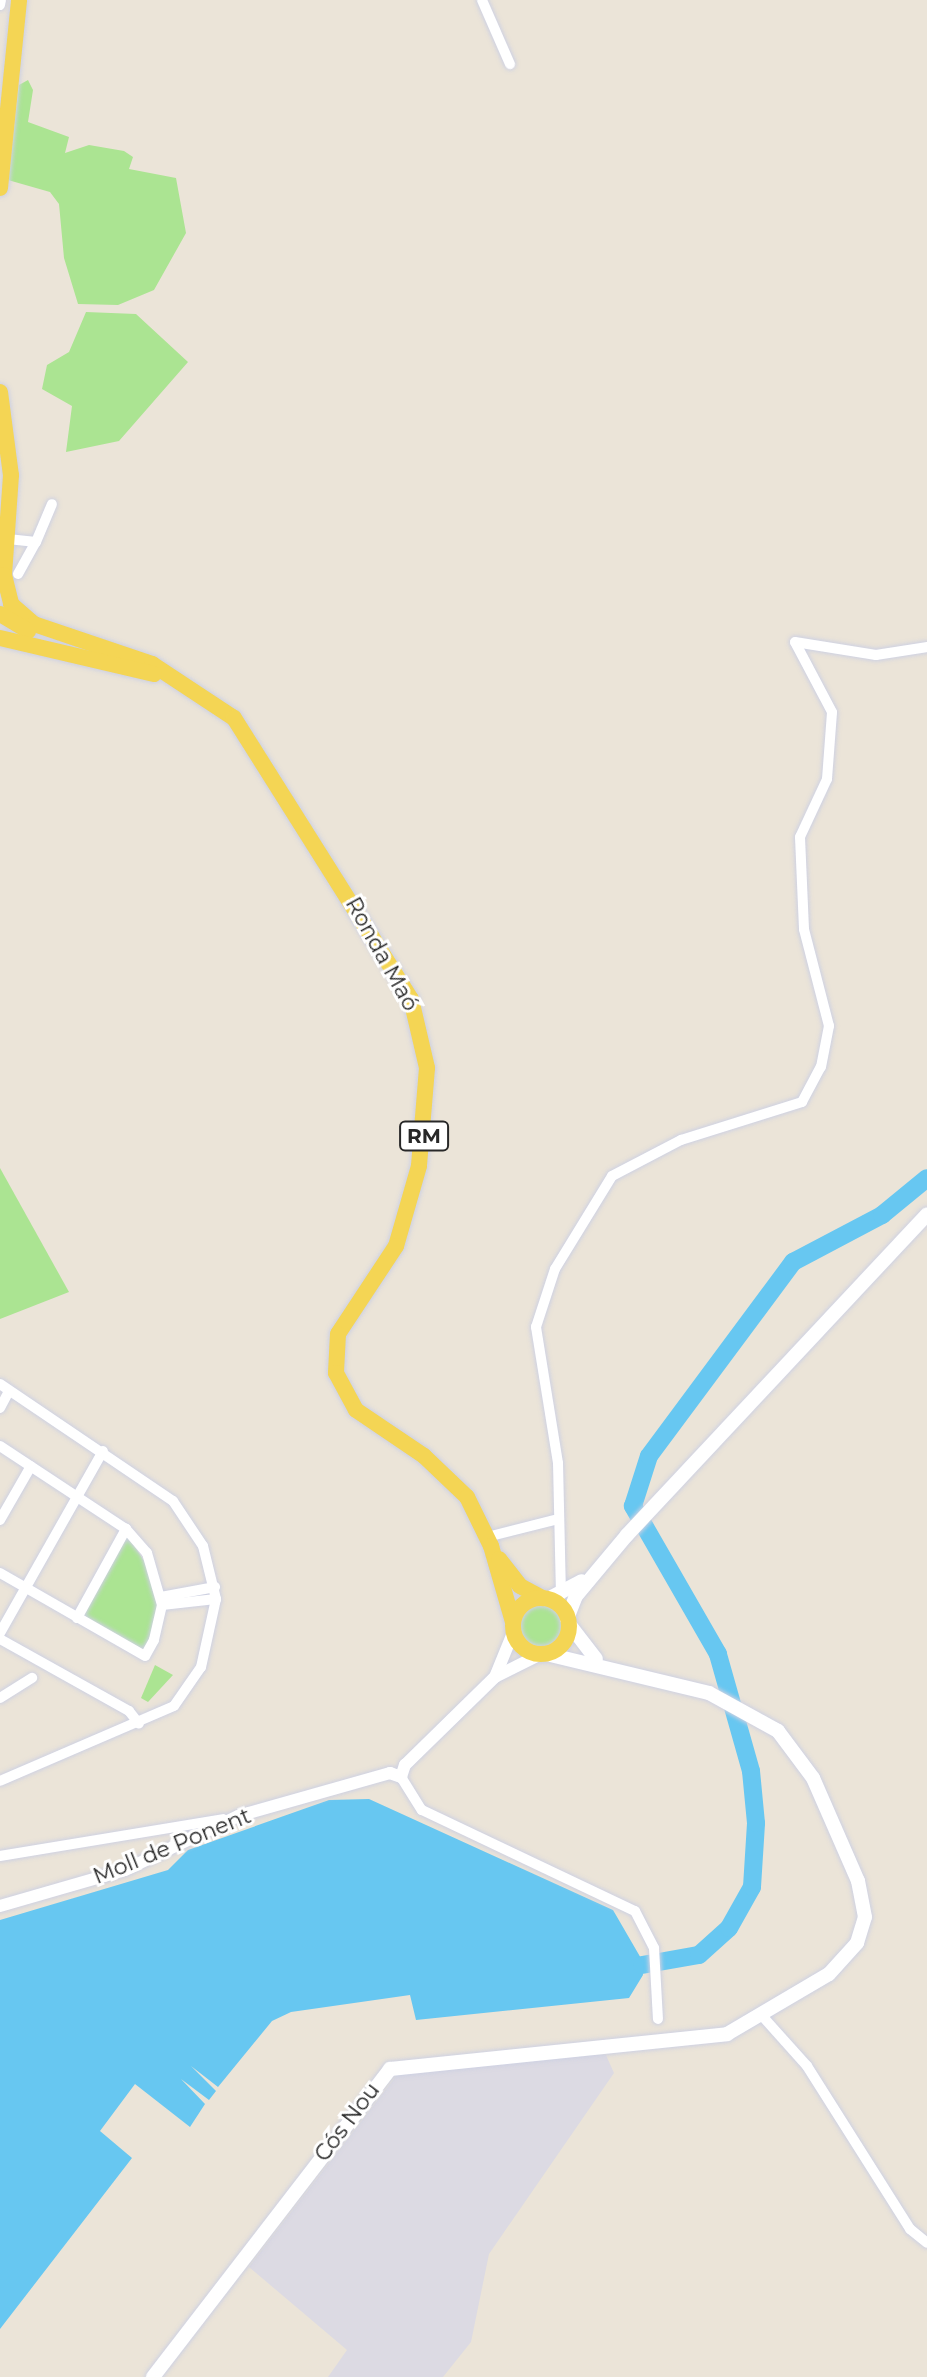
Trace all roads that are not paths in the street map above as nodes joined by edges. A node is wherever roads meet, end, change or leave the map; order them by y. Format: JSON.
{"nodes":[{"id":1,"x":19,"y":0,"type":"edge"},
{"id":2,"x":482,"y":0,"type":"edge"},
{"id":3,"x":510,"y":64,"type":"dead end"},
{"id":4,"x":0,"y":188,"type":"edge"},
{"id":5,"x":0,"y":393,"type":"edge"},
{"id":6,"x":0,"y":494,"type":"edge"},
{"id":7,"x":0,"y":502,"type":"edge"},
{"id":8,"x":52,"y":504,"type":"dead end"},
{"id":9,"x":8,"y":539,"type":"junction"},
{"id":10,"x":36,"y":542,"type":"junction"},
{"id":11,"x":18,"y":574,"type":"dead end"},
{"id":12,"x":0,"y":614,"type":"edge"},
{"id":13,"x":0,"y":638,"type":"edge"},
{"id":14,"x":0,"y":646,"type":"edge"},
{"id":15,"x":927,"y":647,"type":"edge"},
{"id":16,"x":59,"y":648,"type":"junction"},
{"id":17,"x":175,"y":675,"type":"junction"},
{"id":18,"x":214,"y":700,"type":"junction"},
{"id":19,"x":927,"y":1214,"type":"edge"},
{"id":20,"x":5,"y":1388,"type":"edge"},
{"id":21,"x":0,"y":1408,"type":"edge"},
{"id":22,"x":0,"y":1446,"type":"edge"},
{"id":23,"x":103,"y":1451,"type":"junction"},
{"id":24,"x":31,"y":1466,"type":"junction"},
{"id":25,"x":76,"y":1496,"type":"junction"},
{"id":26,"x":558,"y":1519,"type":"junction"},
{"id":27,"x":0,"y":1520,"type":"edge"},
{"id":28,"x":126,"y":1529,"type":"junction"},
{"id":29,"x":489,"y":1541,"type":"junction"},
{"id":30,"x":603,"y":1562,"type":"junction"},
{"id":31,"x":0,"y":1573,"type":"edge"},
{"id":32,"x":215,"y":1587,"type":"junction"},
{"id":33,"x":24,"y":1588,"type":"junction"},
{"id":34,"x":551,"y":1598,"type":"junction"},
{"id":35,"x":216,"y":1599,"type":"junction"},
{"id":36,"x":162,"y":1601,"type":"junction"},
{"id":37,"x":77,"y":1618,"type":"junction"},
{"id":38,"x":568,"y":1622,"type":"junction"},
{"id":39,"x":513,"y":1628,"type":"junction"},
{"id":40,"x":0,"y":1636,"type":"edge"},
{"id":41,"x":544,"y":1654,"type":"junction"},
{"id":42,"x":611,"y":1666,"type":"junction"},
{"id":43,"x":495,"y":1677,"type":"junction"},
{"id":44,"x":32,"y":1678,"type":"dead end"},
{"id":45,"x":0,"y":1698,"type":"edge"},
{"id":46,"x":139,"y":1724,"type":"junction"},
{"id":47,"x":399,"y":1772,"type":"junction"},
{"id":48,"x":0,"y":1781,"type":"edge"},
{"id":49,"x":238,"y":1816,"type":"junction"},
{"id":50,"x":0,"y":1856,"type":"edge"},
{"id":51,"x":0,"y":1906,"type":"edge"},
{"id":52,"x":658,"y":2014,"type":"dead end"},
{"id":53,"x":764,"y":2018,"type":"junction"},
{"id":54,"x":927,"y":2243,"type":"edge"},
{"id":55,"x":154,"y":2376,"type":"edge"}],
"edges":[{"from":1,"to":4,"type":"main road"},
{"from":2,"to":3,"type":"street"},
{"from":5,"to":6,"type":"main road"},
{"from":5,"to":9,"type":"main road","number":"RM"},
{"from":6,"to":7,"type":"main road"},
{"from":8,"to":10,"type":"street"},
{"from":9,"to":10,"type":"street"},
{"from":9,"to":17,"type":"main road","number":"RM"},
{"from":10,"to":11,"type":"street"},
{"from":12,"to":17,"type":"main road","number":"RM"},
{"from":13,"to":16,"type":"main road","number":"RM"},
{"from":14,"to":16,"type":"main road","number":"RM"},
{"from":15,"to":26,"type":"street"},
{"from":16,"to":18,"type":"main road","name":"Ronda Maó","number":"RM"},
{"from":17,"to":18,"type":"main road","name":"Ronda Maó","number":"RM"},
{"from":18,"to":29,"type":"main road","name":"Ronda Maó","number":"RM"},
{"from":19,"to":30,"type":"main road"},
{"from":20,"to":21,"type":"street"},
{"from":20,"to":23,"type":"street"},
{"from":22,"to":24,"type":"street"},
{"from":23,"to":25,"type":"street"},
{"from":23,"to":32,"type":"street"},
{"from":24,"to":25,"type":"street"},
{"from":24,"to":27,"type":"street"},
{"from":25,"to":28,"type":"street"},
{"from":25,"to":33,"type":"street"},
{"from":26,"to":29,"type":"street"},
{"from":26,"to":34,"type":"street"},
{"from":28,"to":36,"type":"street"},
{"from":28,"to":37,"type":"street"},
{"from":29,"to":34,"type":"main road","name":"Ronda Maó","number":"RM"},
{"from":29,"to":39,"type":"main road","name":"Ronda Maó","number":"RM"},
{"from":30,"to":34,"type":"main road"},
{"from":30,"to":38,"type":"main road"},
{"from":31,"to":33,"type":"street"},
{"from":32,"to":35,"type":"street"},
{"from":32,"to":36,"type":"street"},
{"from":33,"to":37,"type":"street"},
{"from":33,"to":40,"type":"street"},
{"from":34,"to":38,"type":"main road"},
{"from":34,"to":39,"type":"main road"},
{"from":35,"to":36,"type":"street"},
{"from":35,"to":46,"type":"street"},
{"from":36,"to":37,"type":"street"},
{"from":38,"to":41,"type":"main road"},
{"from":38,"to":42,"type":"main road"},
{"from":39,"to":41,"type":"main road"},
{"from":39,"to":43,"type":"street","name":"Moll de Ponent"},
{"from":40,"to":46,"type":"street"},
{"from":41,"to":42,"type":"main road","name":"Cós Nou"},
{"from":41,"to":43,"type":"street","name":"Moll de Ponent"},
{"from":42,"to":53,"type":"main road","name":"Cós Nou"},
{"from":43,"to":47,"type":"street","name":"Moll de Ponent"},
{"from":44,"to":45,"type":"street"},
{"from":46,"to":48,"type":"street"},
{"from":47,"to":49,"type":"street","name":"Moll de Ponent"},
{"from":47,"to":52,"type":"street"},
{"from":49,"to":50,"type":"street"},
{"from":49,"to":51,"type":"street","name":"Moll de Ponent"},
{"from":53,"to":54,"type":"street"},
{"from":53,"to":55,"type":"main road","name":"Cós Nou"}]}
